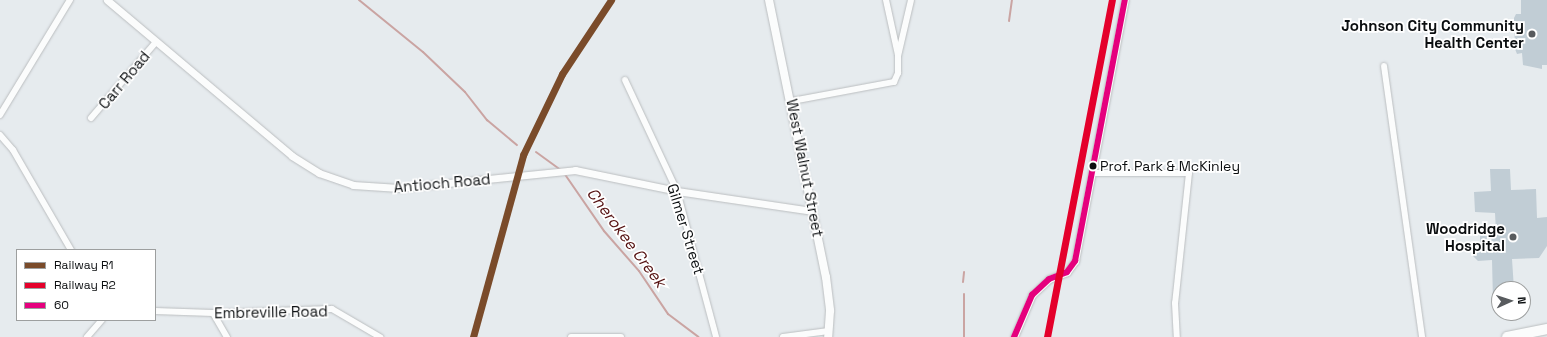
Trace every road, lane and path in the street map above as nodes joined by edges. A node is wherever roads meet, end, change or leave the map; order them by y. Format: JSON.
{"nodes":[{"id":1,"x":70,"y":0,"type":"edge"},
{"id":2,"x":107,"y":0,"type":"edge"},
{"id":3,"x":770,"y":0,"type":"edge"},
{"id":4,"x":886,"y":0,"type":"edge"},
{"id":5,"x":911,"y":0,"type":"edge"},
{"id":6,"x":1125,"y":0,"type":"edge"},
{"id":7,"x":156,"y":42,"type":"junction"},
{"id":8,"x":898,"y":56,"type":"junction"},
{"id":9,"x":1384,"y":66,"type":"dead end"},
{"id":10,"x":625,"y":80,"type":"dead end"},
{"id":11,"x":792,"y":101,"type":"junction"},
{"id":12,"x":0,"y":115,"type":"edge"},
{"id":13,"x":91,"y":118,"type":"dead end"},
{"id":14,"x":0,"y":135,"type":"edge"},
{"id":15,"x":1092,"y":173,"type":"junction"},
{"id":16,"x":677,"y":191,"type":"junction"},
{"id":17,"x":812,"y":211,"type":"junction"},
{"id":18,"x":70,"y":249,"type":"edge"},
{"id":19,"x":156,"y":311,"type":"edge"},
{"id":20,"x":213,"y":313,"type":"junction"},
{"id":21,"x":101,"y":321,"type":"edge"},
{"id":22,"x":1547,"y":329,"type":"edge"},
{"id":23,"x":828,"y":334,"type":"edge"},
{"id":24,"x":87,"y":337,"type":"edge"},
{"id":25,"x":227,"y":337,"type":"edge"},
{"id":26,"x":380,"y":337,"type":"edge"},
{"id":27,"x":571,"y":337,"type":"edge"},
{"id":28,"x":621,"y":337,"type":"edge"},
{"id":29,"x":716,"y":337,"type":"edge"},
{"id":30,"x":783,"y":337,"type":"edge"},
{"id":31,"x":1014,"y":337,"type":"edge"},
{"id":32,"x":1177,"y":337,"type":"edge"},
{"id":33,"x":1422,"y":337,"type":"edge"},
{"id":34,"x":1507,"y":337,"type":"edge"}],
"edges":[{"from":1,"to":12,"type":"street"},
{"from":2,"to":7,"type":"street","name":"Antioch Road"},
{"from":3,"to":11,"type":"main road","name":"West Walnut Street"},
{"from":4,"to":8,"type":"street"},
{"from":5,"to":8,"type":"street"},
{"from":6,"to":15,"type":"street"},
{"from":7,"to":13,"type":"street","name":"Carr Road"},
{"from":7,"to":16,"type":"street","name":"Antioch Road"},
{"from":8,"to":11,"type":"street"},
{"from":9,"to":33,"type":"street"},
{"from":10,"to":16,"type":"street","name":"Gilmer Street"},
{"from":11,"to":17,"type":"main road","name":"West Walnut Street"},
{"from":14,"to":18,"type":"street"},
{"from":15,"to":31,"type":"street"},
{"from":15,"to":32,"type":"street"},
{"from":16,"to":17,"type":"street","name":"Antioch Road"},
{"from":16,"to":29,"type":"street","name":"Gilmer Street"},
{"from":17,"to":23,"type":"main road","name":"West Walnut Street"},
{"from":19,"to":20,"type":"street","name":"Embreville Road"},
{"from":20,"to":25,"type":"street"},
{"from":20,"to":26,"type":"street","name":"Embreville Road"},
{"from":21,"to":24,"type":"street"},
{"from":22,"to":34,"type":"highway"},
{"from":23,"to":30,"type":"street"},
{"from":27,"to":28,"type":"street"}]}
